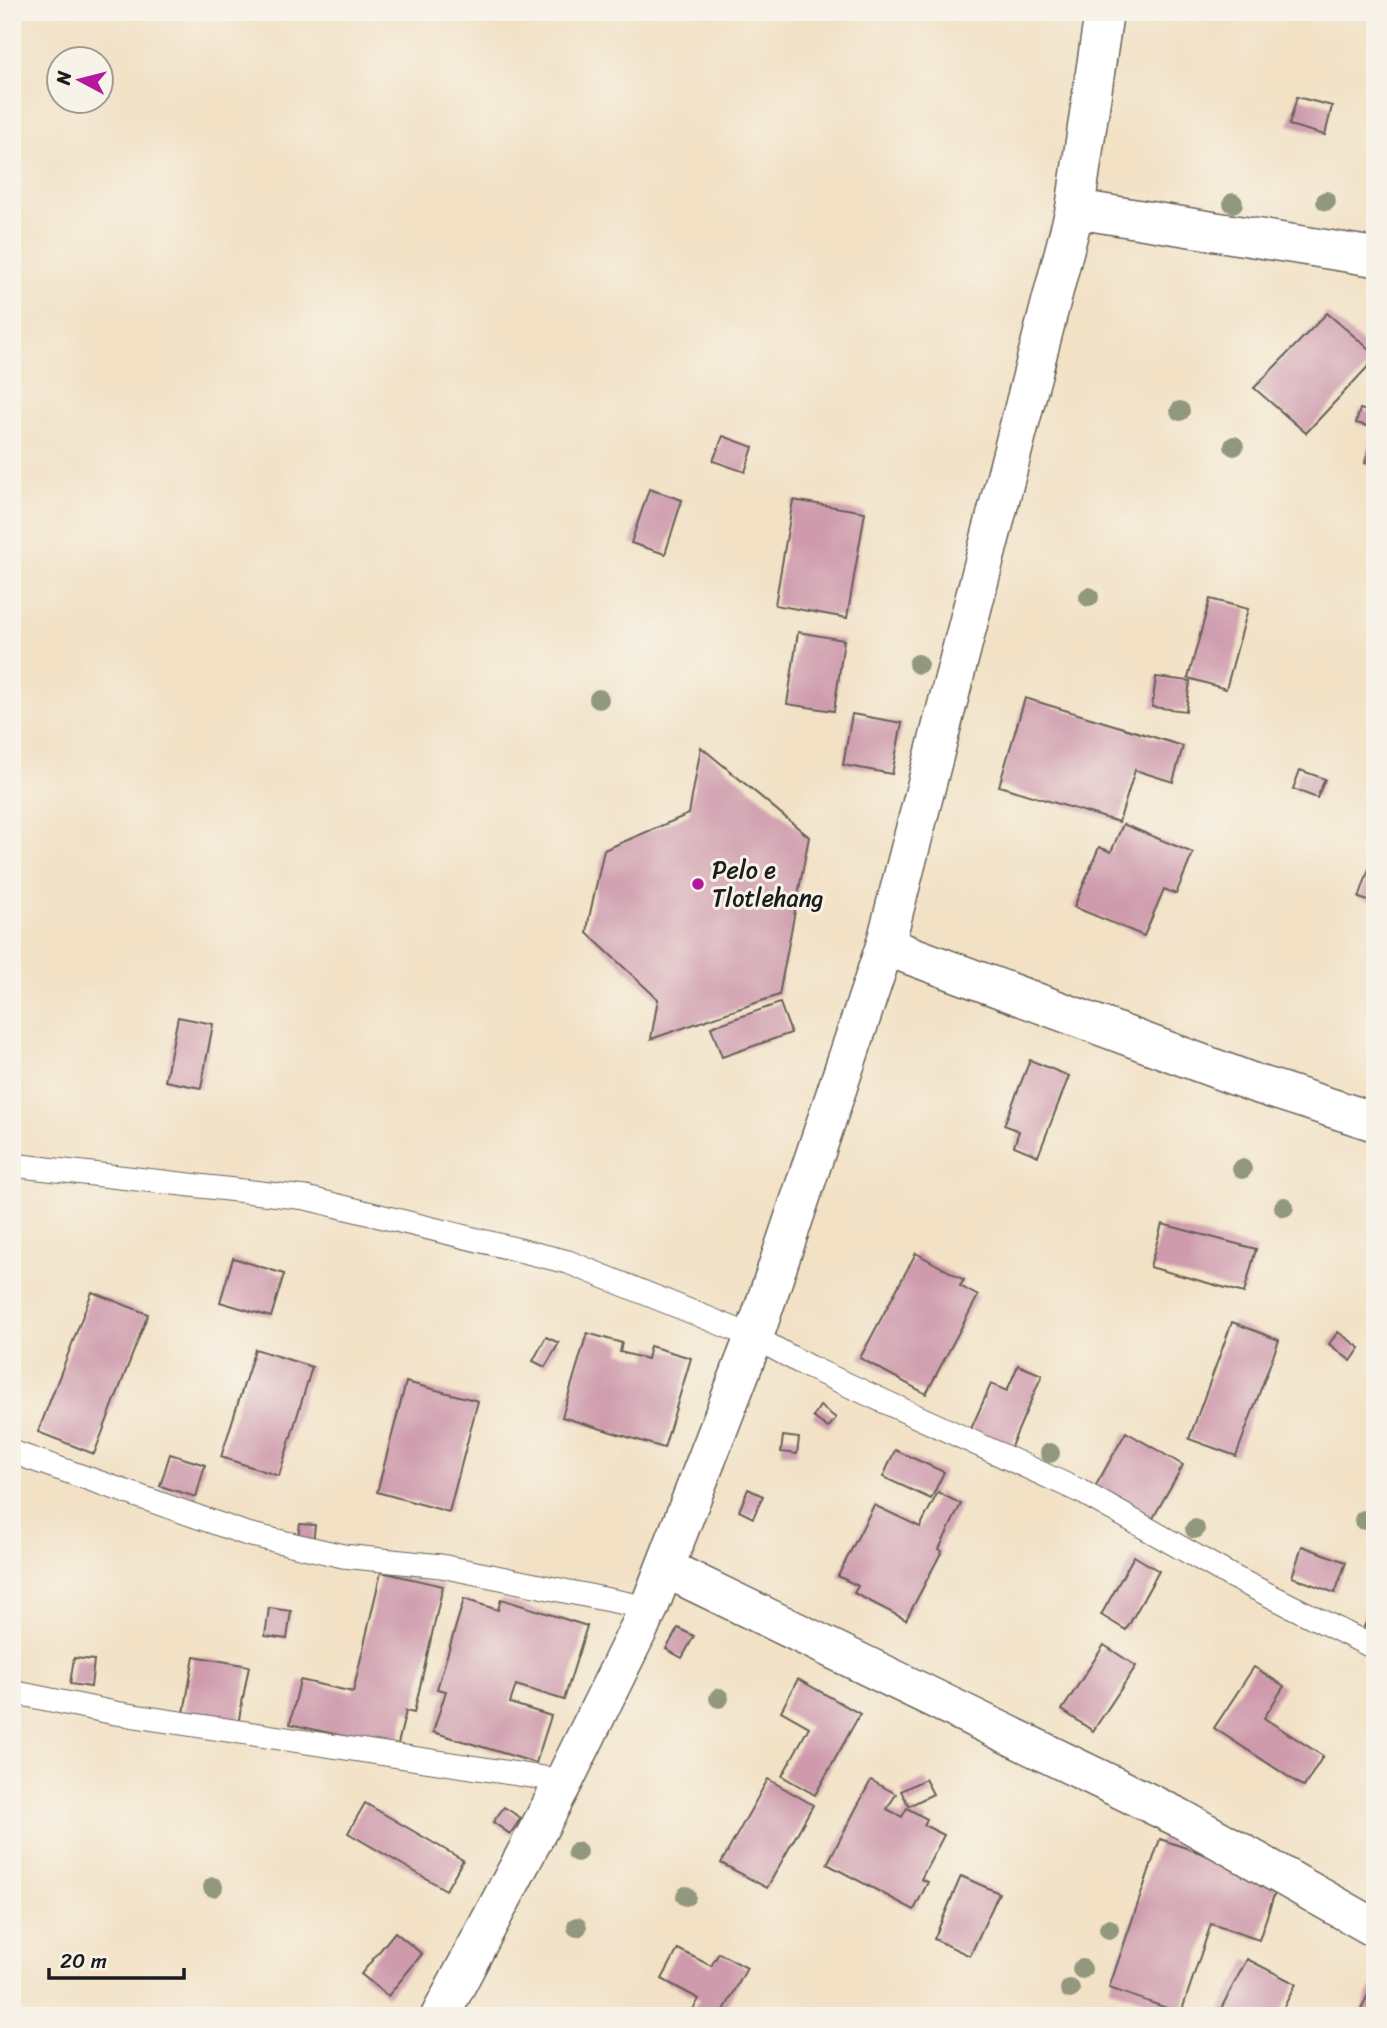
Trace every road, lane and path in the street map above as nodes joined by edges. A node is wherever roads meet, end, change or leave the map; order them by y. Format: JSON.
{"nodes":[{"id":1,"x":1104,"y":12,"type":"edge"},
{"id":2,"x":1075,"y":209,"type":"junction"},
{"id":3,"x":1375,"y":257,"type":"edge"},
{"id":4,"x":885,"y":946,"type":"junction"},
{"id":5,"x":1375,"y":1122,"type":"edge"},
{"id":6,"x":12,"y":1165,"type":"edge"},
{"id":7,"x":754,"y":1337,"type":"junction"},
{"id":8,"x":12,"y":1452,"type":"edge"},
{"id":9,"x":665,"y":1568,"type":"junction"},
{"id":10,"x":649,"y":1608,"type":"junction"},
{"id":11,"x":1375,"y":1648,"type":"edge"},
{"id":12,"x":12,"y":1692,"type":"edge"},
{"id":13,"x":564,"y":1781,"type":"junction"},
{"id":14,"x":1375,"y":1928,"type":"edge"},
{"id":15,"x":440,"y":2016,"type":"edge"}],
"edges":[{"from":1,"to":2,"type":"street"},
{"from":2,"to":3,"type":"street"},
{"from":2,"to":4,"type":"street"},
{"from":4,"to":5,"type":"street"},
{"from":4,"to":7,"type":"street"},
{"from":6,"to":7,"type":"lane"},
{"from":7,"to":9,"type":"street"},
{"from":7,"to":11,"type":"lane"},
{"from":8,"to":10,"type":"lane"},
{"from":9,"to":10,"type":"street"},
{"from":9,"to":14,"type":"street"},
{"from":10,"to":13,"type":"street"},
{"from":12,"to":13,"type":"lane"},
{"from":13,"to":15,"type":"street"}]}
